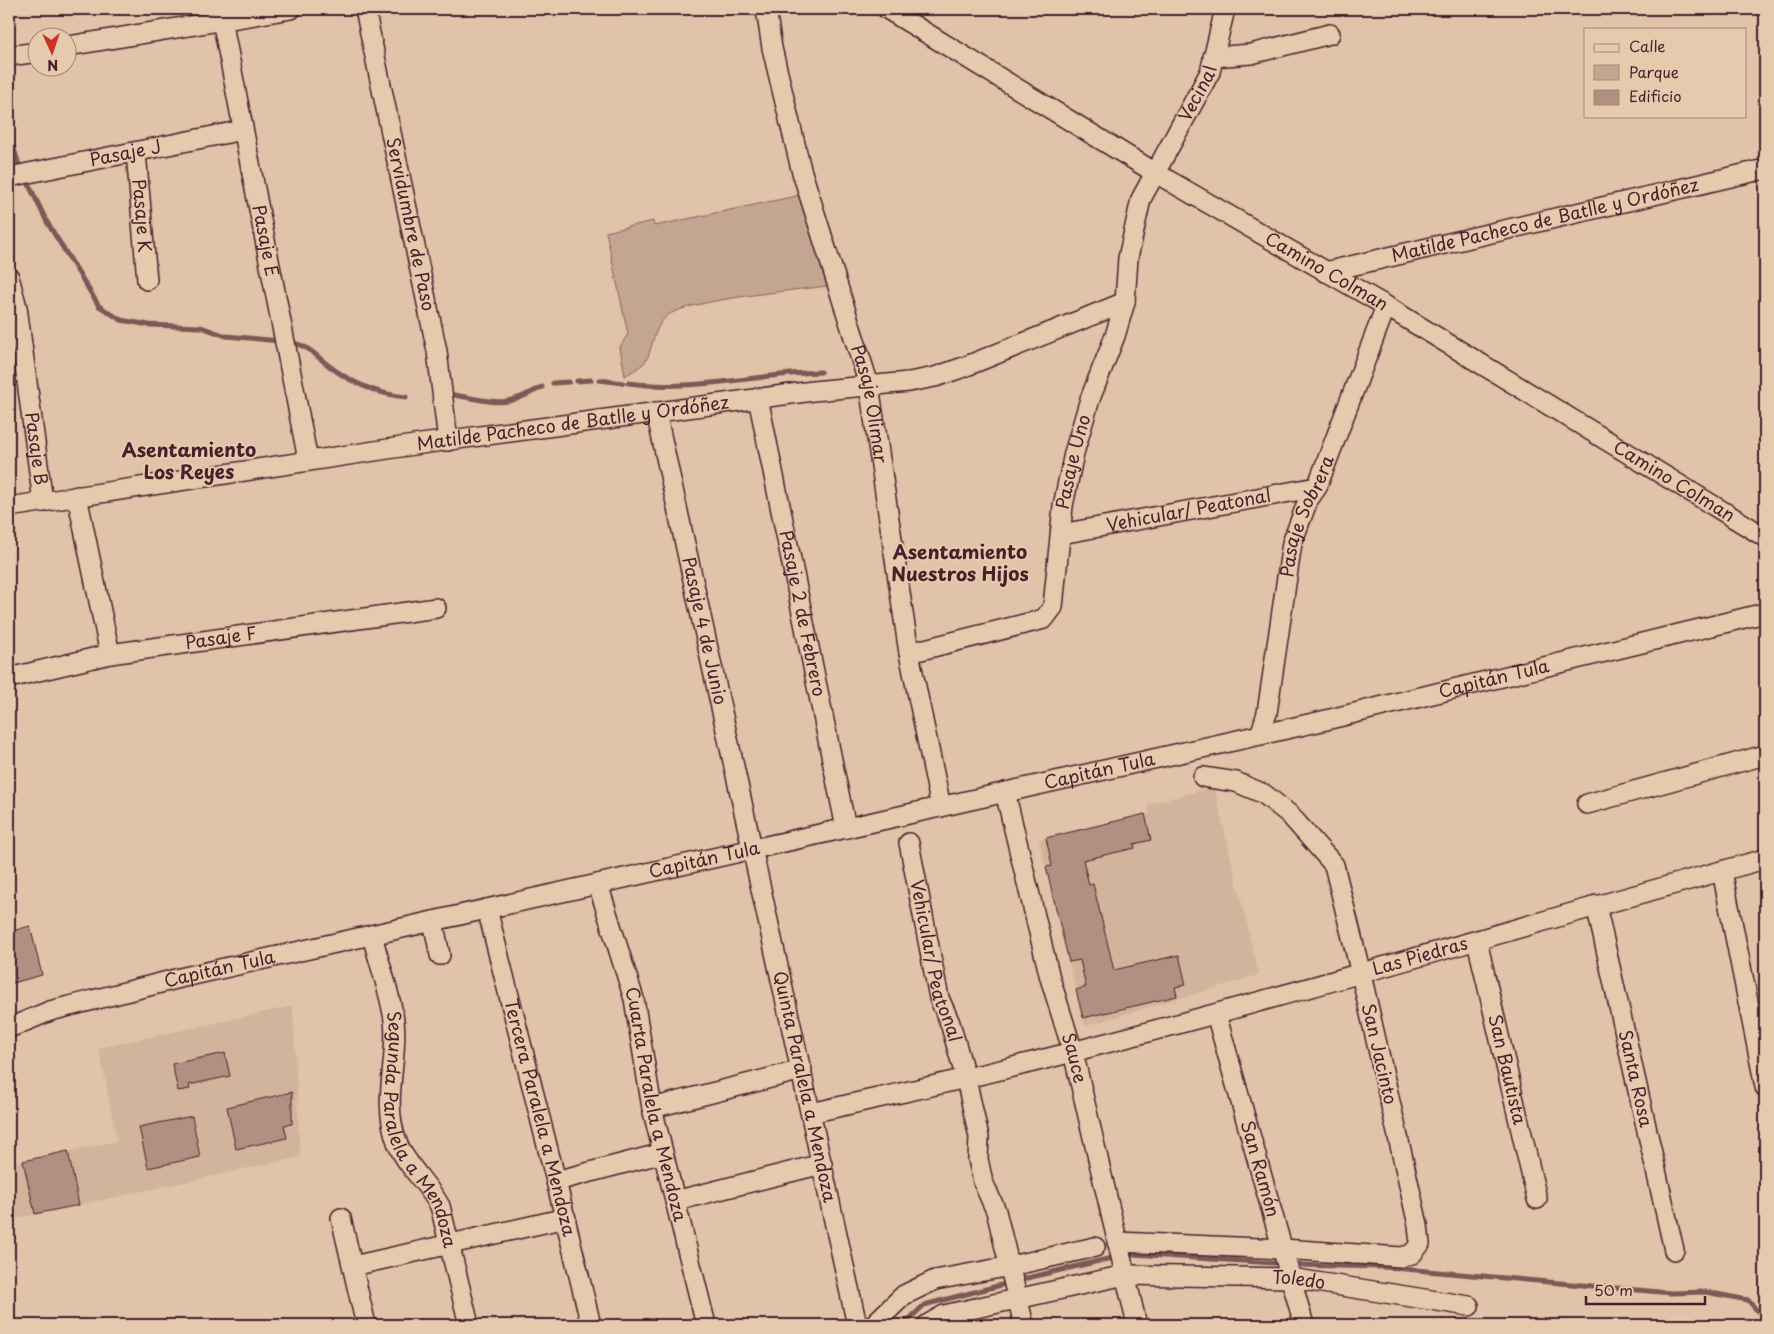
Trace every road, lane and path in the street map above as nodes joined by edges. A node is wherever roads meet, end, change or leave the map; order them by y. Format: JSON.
{"nodes":[{"id":1,"x":291,"y":9,"type":"edge"},
{"id":2,"x":365,"y":9,"type":"edge"},
{"id":3,"x":766,"y":9,"type":"edge"},
{"id":4,"x":887,"y":9,"type":"edge"},
{"id":5,"x":1225,"y":9,"type":"edge"},
{"id":6,"x":222,"y":20,"type":"junction"},
{"id":7,"x":1330,"y":34,"type":"dead end"},
{"id":8,"x":78,"y":44,"type":"edge"},
{"id":9,"x":28,"y":53,"type":"edge"},
{"id":10,"x":9,"y":56,"type":"edge"},
{"id":11,"x":1214,"y":57,"type":"junction"},
{"id":12,"x":243,"y":130,"type":"junction"},
{"id":13,"x":136,"y":152,"type":"junction"},
{"id":14,"x":1765,"y":169,"type":"edge"},
{"id":15,"x":1154,"y":172,"type":"junction"},
{"id":16,"x":9,"y":177,"type":"edge"},
{"id":17,"x":1325,"y":272,"type":"junction"},
{"id":18,"x":9,"y":277,"type":"edge"},
{"id":19,"x":147,"y":280,"type":"dead end"},
{"id":20,"x":1125,"y":302,"type":"junction"},
{"id":21,"x":1386,"y":306,"type":"junction"},
{"id":22,"x":869,"y":385,"type":"junction"},
{"id":23,"x":758,"y":398,"type":"junction"},
{"id":24,"x":656,"y":412,"type":"junction"},
{"id":25,"x":448,"y":441,"type":"junction"},
{"id":26,"x":308,"y":460,"type":"junction"},
{"id":27,"x":1317,"y":487,"type":"junction"},
{"id":28,"x":77,"y":496,"type":"junction"},
{"id":29,"x":43,"y":502,"type":"junction"},
{"id":30,"x":9,"y":507,"type":"edge"},
{"id":31,"x":1061,"y":534,"type":"junction"},
{"id":32,"x":1765,"y":537,"type":"edge"},
{"id":33,"x":436,"y":608,"type":"dead end"},
{"id":34,"x":1765,"y":613,"type":"edge"},
{"id":35,"x":110,"y":654,"type":"junction"},
{"id":36,"x":908,"y":654,"type":"junction"},
{"id":37,"x":9,"y":678,"type":"edge"},
{"id":38,"x":1260,"y":735,"type":"junction"},
{"id":39,"x":1765,"y":755,"type":"edge"},
{"id":40,"x":1203,"y":777,"type":"dead end"},
{"id":41,"x":1006,"y":792,"type":"junction"},
{"id":42,"x":1587,"y":804,"type":"dead end"},
{"id":43,"x":942,"y":807,"type":"junction"},
{"id":44,"x":846,"y":828,"type":"junction"},
{"id":45,"x":909,"y":843,"type":"dead end"},
{"id":46,"x":751,"y":850,"type":"junction"},
{"id":47,"x":1765,"y":860,"type":"edge"},
{"id":48,"x":1722,"y":871,"type":"junction"},
{"id":49,"x":598,"y":884,"type":"junction"},
{"id":50,"x":1596,"y":905,"type":"junction"},
{"id":51,"x":487,"y":909,"type":"junction"},
{"id":52,"x":432,"y":921,"type":"junction"},
{"id":53,"x":372,"y":935,"type":"junction"},
{"id":54,"x":1478,"y":941,"type":"junction"},
{"id":55,"x":440,"y":955,"type":"dead end"},
{"id":56,"x":1361,"y":974,"type":"junction"},
{"id":57,"x":1216,"y":1014,"type":"junction"},
{"id":58,"x":9,"y":1028,"type":"edge"},
{"id":59,"x":1073,"y":1052,"type":"junction"},
{"id":60,"x":802,"y":1070,"type":"junction"},
{"id":61,"x":966,"y":1079,"type":"junction"},
{"id":62,"x":1765,"y":1087,"type":"edge"},
{"id":63,"x":652,"y":1108,"type":"junction"},
{"id":64,"x":811,"y":1112,"type":"junction"},
{"id":65,"x":663,"y":1153,"type":"junction"},
{"id":66,"x":822,"y":1164,"type":"junction"},
{"id":67,"x":556,"y":1181,"type":"junction"},
{"id":68,"x":1537,"y":1199,"type":"dead end"},
{"id":69,"x":675,"y":1201,"type":"junction"},
{"id":70,"x":341,"y":1218,"type":"dead end"},
{"id":71,"x":566,"y":1218,"type":"junction"},
{"id":72,"x":1117,"y":1242,"type":"junction"},
{"id":73,"x":451,"y":1244,"type":"junction"},
{"id":74,"x":1095,"y":1247,"type":"dead end"},
{"id":75,"x":1283,"y":1248,"type":"junction"},
{"id":76,"x":1674,"y":1250,"type":"dead end"},
{"id":77,"x":353,"y":1266,"type":"junction"},
{"id":78,"x":1011,"y":1266,"type":"junction"},
{"id":79,"x":1125,"y":1275,"type":"junction"},
{"id":80,"x":1290,"y":1278,"type":"junction"},
{"id":81,"x":1019,"y":1300,"type":"junction"},
{"id":82,"x":1469,"y":1306,"type":"dead end"},
{"id":83,"x":366,"y":1325,"type":"edge"},
{"id":84,"x":469,"y":1325,"type":"edge"},
{"id":85,"x":590,"y":1325,"type":"edge"},
{"id":86,"x":706,"y":1325,"type":"edge"},
{"id":87,"x":857,"y":1325,"type":"edge"},
{"id":88,"x":874,"y":1325,"type":"edge"},
{"id":89,"x":927,"y":1325,"type":"edge"},
{"id":90,"x":1024,"y":1325,"type":"edge"},
{"id":91,"x":1137,"y":1325,"type":"edge"},
{"id":92,"x":1304,"y":1325,"type":"edge"}],
"edges":[{"from":1,"to":6,"type":"street"},
{"from":2,"to":25,"type":"street","name":"Servidumbre de Paso"},
{"from":3,"to":22,"type":"street","name":"Pasaje Olimar"},
{"from":4,"to":15,"type":"street","name":"Camino Colman"},
{"from":5,"to":11,"type":"street","name":"Vecinal"},
{"from":6,"to":8,"type":"street"},
{"from":6,"to":12,"type":"street","name":"Pasaje E"},
{"from":7,"to":11,"type":"street"},
{"from":9,"to":10,"type":"street"},
{"from":11,"to":15,"type":"street","name":"Vecinal"},
{"from":12,"to":13,"type":"street","name":"Pasaje J"},
{"from":12,"to":26,"type":"street","name":"Pasaje E"},
{"from":13,"to":16,"type":"street","name":"Pasaje J"},
{"from":13,"to":19,"type":"street","name":"Pasaje K"},
{"from":14,"to":17,"type":"street","name":"Matilde Pacheco de Batlle y Ordóñez"},
{"from":15,"to":17,"type":"street","name":"Camino Colman"},
{"from":15,"to":20,"type":"street","name":"Pasaje Uno"},
{"from":17,"to":21,"type":"street","name":"Camino Colman"},
{"from":18,"to":29,"type":"street","name":"Pasaje B"},
{"from":20,"to":22,"type":"street","name":"Matilde Pacheco de Batlle y Ordóñez"},
{"from":20,"to":31,"type":"street","name":"Pasaje Uno"},
{"from":21,"to":27,"type":"street","name":"Pasaje Sobrera"},
{"from":21,"to":32,"type":"street","name":"Camino Colman"},
{"from":22,"to":23,"type":"street","name":"Matilde Pacheco de Batlle y Ordóñez"},
{"from":22,"to":36,"type":"street","name":"Pasaje Olimar"},
{"from":23,"to":24,"type":"street","name":"Matilde Pacheco de Batlle y Ordóñez"},
{"from":23,"to":44,"type":"street","name":"Pasaje 2 de Febrero"},
{"from":24,"to":25,"type":"street","name":"Matilde Pacheco de Batlle y Ordóñez"},
{"from":24,"to":46,"type":"street","name":"Pasaje 4 de Junio"},
{"from":25,"to":26,"type":"street","name":"Matilde Pacheco de Batlle y Ordóñez"},
{"from":26,"to":28,"type":"street","name":"Matilde Pacheco de Batlle y Ordóñez"},
{"from":27,"to":31,"type":"street","name":"Vehicular/ Peatonal"},
{"from":27,"to":38,"type":"street","name":"Pasaje Sobrera"},
{"from":28,"to":29,"type":"street","name":"Matilde Pacheco de Batlle y Ordóñez"},
{"from":28,"to":35,"type":"street"},
{"from":29,"to":30,"type":"street","name":"Matilde Pacheco de Batlle y Ordóñez"},
{"from":31,"to":36,"type":"street","name":"Pasaje Uno"},
{"from":33,"to":35,"type":"street","name":"Pasaje F"},
{"from":34,"to":38,"type":"street","name":"Capitán Tula"},
{"from":35,"to":37,"type":"street","name":"Pasaje F"},
{"from":36,"to":43,"type":"street","name":"Pasaje Olimar"},
{"from":38,"to":41,"type":"street","name":"Capitán Tula"},
{"from":39,"to":42,"type":"street"},
{"from":40,"to":56,"type":"street","name":"San Jacinto"},
{"from":41,"to":43,"type":"street","name":"Capitán Tula"},
{"from":41,"to":59,"type":"street","name":"Sauce"},
{"from":43,"to":44,"type":"street","name":"Capitán Tula"},
{"from":44,"to":46,"type":"street","name":"Capitán Tula"},
{"from":45,"to":61,"type":"street","name":"Vehicular/ Peatonal"},
{"from":46,"to":49,"type":"street","name":"Capitán Tula"},
{"from":46,"to":60,"type":"street","name":"Quinta Paralela a Mendoza"},
{"from":47,"to":48,"type":"street","name":"Las Piedras"},
{"from":48,"to":50,"type":"street","name":"Las Piedras"},
{"from":48,"to":62,"type":"street"},
{"from":49,"to":51,"type":"street","name":"Capitán Tula"},
{"from":49,"to":63,"type":"street","name":"Cuarta Paralela a Mendoza"},
{"from":50,"to":54,"type":"street","name":"Las Piedras"},
{"from":50,"to":76,"type":"street","name":"Santa Rosa"},
{"from":51,"to":52,"type":"street","name":"Capitán Tula"},
{"from":51,"to":67,"type":"street","name":"Tercera Paralela a Mendoza"},
{"from":52,"to":53,"type":"street","name":"Capitán Tula"},
{"from":52,"to":55,"type":"street"},
{"from":53,"to":58,"type":"street","name":"Capitán Tula"},
{"from":53,"to":73,"type":"street","name":"Segunda Paralela a Mendoza"},
{"from":54,"to":56,"type":"street","name":"Las Piedras"},
{"from":54,"to":68,"type":"street","name":"San Bautista"},
{"from":56,"to":57,"type":"street","name":"Las Piedras"},
{"from":56,"to":75,"type":"street","name":"San Jacinto"},
{"from":57,"to":59,"type":"street","name":"Las Piedras"},
{"from":57,"to":75,"type":"street","name":"San Ramón"},
{"from":59,"to":61,"type":"street"},
{"from":59,"to":72,"type":"street","name":"Sauce"},
{"from":60,"to":63,"type":"street"},
{"from":60,"to":64,"type":"street","name":"Quinta Paralela a Mendoza"},
{"from":61,"to":64,"type":"street"},
{"from":61,"to":78,"type":"street","name":"Vehicular/ Peatonal"},
{"from":63,"to":65,"type":"street","name":"Cuarta Paralela a Mendoza"},
{"from":64,"to":66,"type":"street","name":"Quinta Paralela a Mendoza"},
{"from":65,"to":67,"type":"street"},
{"from":65,"to":69,"type":"street","name":"Cuarta Paralela a Mendoza"},
{"from":66,"to":69,"type":"street"},
{"from":66,"to":87,"type":"street","name":"Quinta Paralela a Mendoza"},
{"from":67,"to":71,"type":"street","name":"Tercera Paralela a Mendoza"},
{"from":69,"to":86,"type":"street","name":"Cuarta Paralela a Mendoza"},
{"from":70,"to":77,"type":"street"},
{"from":71,"to":73,"type":"street"},
{"from":71,"to":85,"type":"street","name":"Tercera Paralela a Mendoza"},
{"from":72,"to":75,"type":"street"},
{"from":72,"to":79,"type":"street","name":"Sauce"},
{"from":73,"to":77,"type":"street"},
{"from":73,"to":84,"type":"street","name":"Segunda Paralela a Mendoza"},
{"from":74,"to":78,"type":"street"},
{"from":75,"to":80,"type":"street","name":"San Ramón"},
{"from":77,"to":83,"type":"street"},
{"from":78,"to":81,"type":"street","name":"Vehicular/ Peatonal"},
{"from":78,"to":88,"type":"street"},
{"from":79,"to":80,"type":"street","name":"Toledo"},
{"from":79,"to":81,"type":"street"},
{"from":79,"to":91,"type":"street","name":"Sauce"},
{"from":80,"to":82,"type":"street","name":"Toledo"},
{"from":80,"to":92,"type":"street","name":"San Ramón"},
{"from":81,"to":89,"type":"street"},
{"from":81,"to":90,"type":"street","name":"Vehicular/ Peatonal"}]}
